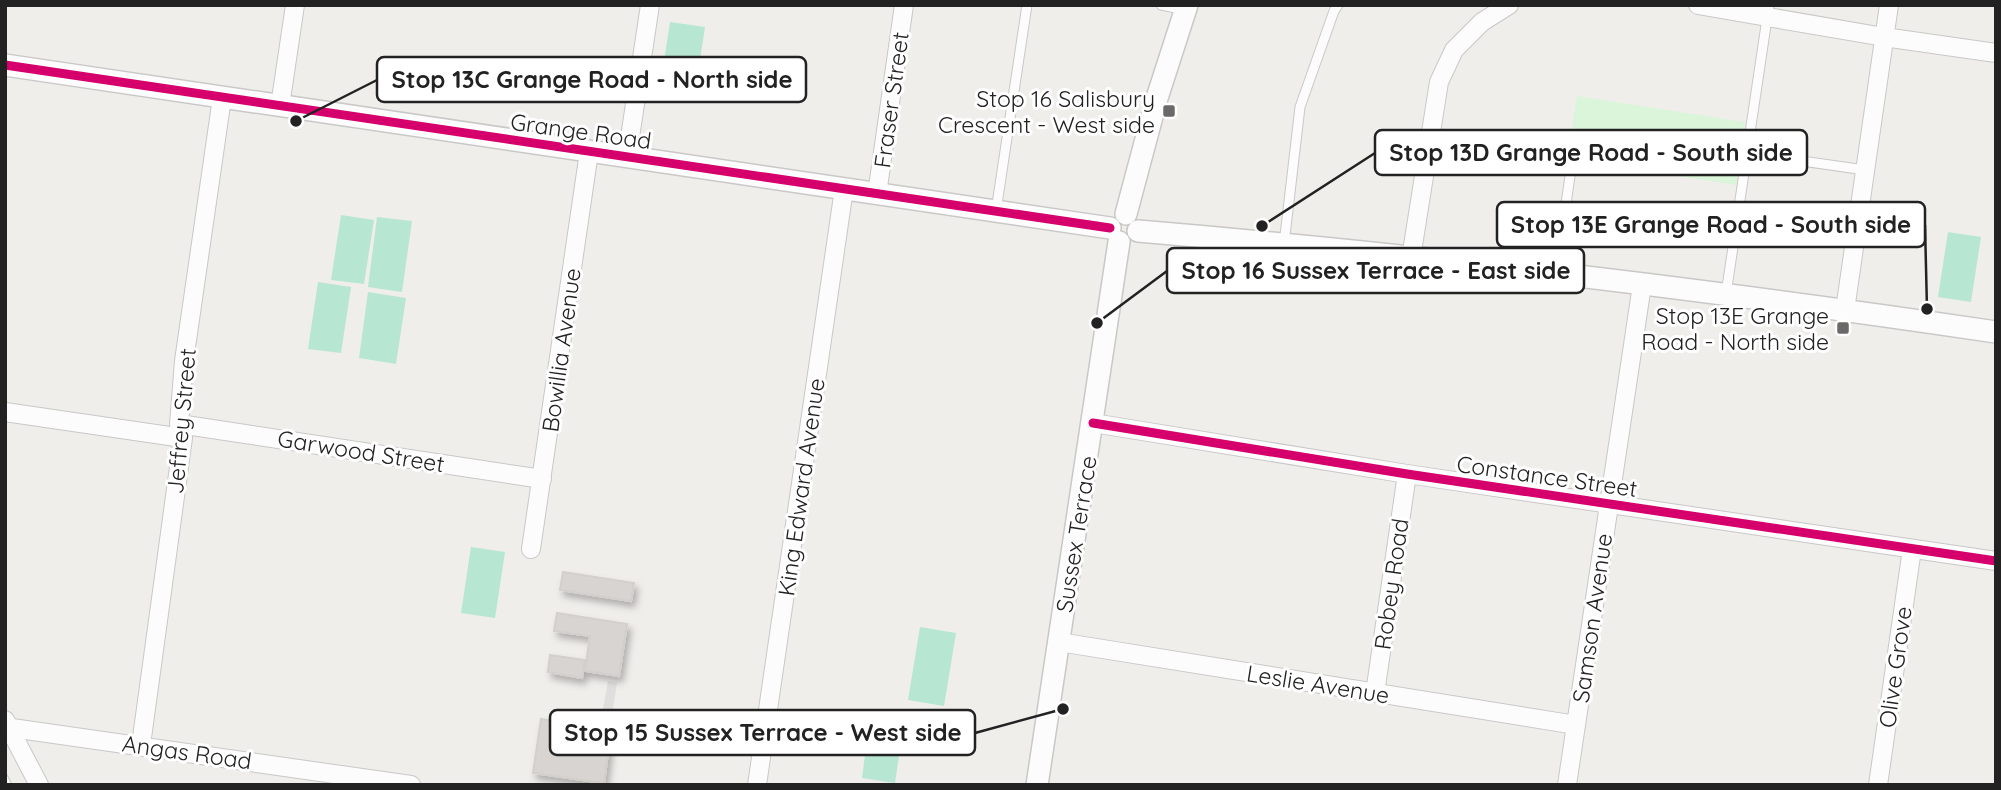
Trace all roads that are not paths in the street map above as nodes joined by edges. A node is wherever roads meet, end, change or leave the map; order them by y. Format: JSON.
{"nodes":[{"id":1,"x":295,"y":5,"type":"edge"},
{"id":2,"x":650,"y":5,"type":"edge"},
{"id":3,"x":904,"y":5,"type":"edge"},
{"id":4,"x":1027,"y":5,"type":"edge"},
{"id":5,"x":1161,"y":5,"type":"edge"},
{"id":6,"x":1338,"y":5,"type":"edge"},
{"id":7,"x":1509,"y":5,"type":"edge"},
{"id":8,"x":1698,"y":5,"type":"edge"},
{"id":9,"x":1889,"y":5,"type":"edge"},
{"id":10,"x":1187,"y":8,"type":"edge"},
{"id":11,"x":1768,"y":11,"type":"edge"},
{"id":12,"x":1884,"y":37,"type":"junction"},
{"id":13,"x":1996,"y":53,"type":"edge"},
{"id":14,"x":5,"y":65,"type":"edge"},
{"id":15,"x":222,"y":98,"type":"junction"},
{"id":16,"x":280,"y":106,"type":"junction"},
{"id":17,"x":589,"y":152,"type":"junction"},
{"id":18,"x":1746,"y":153,"type":"junction"},
{"id":19,"x":627,"y":157,"type":"junction"},
{"id":20,"x":1572,"y":162,"type":"dead end"},
{"id":21,"x":1865,"y":170,"type":"junction"},
{"id":22,"x":844,"y":189,"type":"junction"},
{"id":23,"x":877,"y":194,"type":"junction"},
{"id":24,"x":996,"y":212,"type":"junction"},
{"id":25,"x":1132,"y":223,"type":"junction"},
{"id":26,"x":1114,"y":235,"type":"junction"},
{"id":27,"x":1284,"y":244,"type":"junction"},
{"id":28,"x":1411,"y":258,"type":"junction"},
{"id":29,"x":1556,"y":275,"type":"junction"},
{"id":30,"x":1642,"y":285,"type":"junction"},
{"id":31,"x":1726,"y":294,"type":"junction"},
{"id":32,"x":1845,"y":310,"type":"junction"},
{"id":33,"x":1996,"y":332,"type":"edge"},
{"id":34,"x":5,"y":412,"type":"edge"},
{"id":35,"x":1093,"y":423,"type":"junction"},
{"id":36,"x":181,"y":431,"type":"junction"},
{"id":37,"x":1407,"y":474,"type":"junction"},
{"id":38,"x":542,"y":479,"type":"junction"},
{"id":39,"x":1608,"y":504,"type":"junction"},
{"id":40,"x":531,"y":549,"type":"dead end"},
{"id":41,"x":1912,"y":549,"type":"junction"},
{"id":42,"x":1996,"y":561,"type":"edge"},
{"id":43,"x":1059,"y":642,"type":"junction"},
{"id":44,"x":1375,"y":693,"type":"junction"},
{"id":45,"x":7,"y":725,"type":"edge"},
{"id":46,"x":1576,"y":725,"type":"junction"},
{"id":47,"x":141,"y":746,"type":"junction"},
{"id":48,"x":39,"y":785,"type":"edge"},
{"id":49,"x":411,"y":785,"type":"edge"},
{"id":50,"x":757,"y":785,"type":"edge"},
{"id":51,"x":1037,"y":785,"type":"edge"},
{"id":52,"x":1567,"y":785,"type":"edge"},
{"id":53,"x":1878,"y":785,"type":"edge"}],
"edges":[{"from":1,"to":16,"type":"street"},
{"from":2,"to":19,"type":"street"},
{"from":3,"to":23,"type":"street","name":"Fraser Street"},
{"from":4,"to":24,"type":"lane"},
{"from":5,"to":10,"type":"lane"},
{"from":6,"to":27,"type":"lane"},
{"from":7,"to":28,"type":"street"},
{"from":8,"to":11,"type":"street"},
{"from":9,"to":12,"type":"street"},
{"from":10,"to":25,"type":"street"},
{"from":11,"to":12,"type":"street"},
{"from":11,"to":18,"type":"lane"},
{"from":12,"to":13,"type":"street"},
{"from":12,"to":21,"type":"street"},
{"from":14,"to":15,"type":"street","name":"Grange Road"},
{"from":15,"to":16,"type":"street","name":"Grange Road"},
{"from":15,"to":36,"type":"street","name":"Jeffrey Street"},
{"from":16,"to":17,"type":"street","name":"Grange Road"},
{"from":17,"to":19,"type":"street","name":"Grange Road"},
{"from":17,"to":38,"type":"street","name":"Bowillia Avenue"},
{"from":18,"to":21,"type":"lane"},
{"from":18,"to":31,"type":"lane"},
{"from":19,"to":22,"type":"street","name":"Grange Road"},
{"from":20,"to":29,"type":"lane"},
{"from":21,"to":32,"type":"street"},
{"from":22,"to":23,"type":"street","name":"Grange Road"},
{"from":22,"to":50,"type":"street","name":"King Edward Avenue"},
{"from":23,"to":24,"type":"street","name":"Grange Road"},
{"from":24,"to":26,"type":"street","name":"Grange Road"},
{"from":25,"to":26,"type":"street"},
{"from":25,"to":27,"type":"street"},
{"from":26,"to":35,"type":"street","name":"Sussex Terrace"},
{"from":27,"to":28,"type":"street"},
{"from":28,"to":29,"type":"street"},
{"from":29,"to":30,"type":"street"},
{"from":30,"to":31,"type":"street"},
{"from":30,"to":39,"type":"street","name":"Samson Avenue"},
{"from":31,"to":32,"type":"street"},
{"from":32,"to":33,"type":"street"},
{"from":34,"to":36,"type":"street","name":"Garwood Street"},
{"from":35,"to":37,"type":"street","name":"Constance Street"},
{"from":35,"to":43,"type":"street","name":"Sussex Terrace"},
{"from":36,"to":38,"type":"street","name":"Garwood Street"},
{"from":36,"to":47,"type":"street","name":"Jeffrey Street"},
{"from":37,"to":39,"type":"street","name":"Constance Street"},
{"from":37,"to":44,"type":"street","name":"Robey Road"},
{"from":38,"to":40,"type":"street","name":"Bowillia Avenue"},
{"from":39,"to":41,"type":"street","name":"Constance Street"},
{"from":39,"to":46,"type":"street","name":"Samson Avenue"},
{"from":41,"to":42,"type":"street","name":"Constance Street"},
{"from":41,"to":53,"type":"street","name":"Olive Grove"},
{"from":43,"to":44,"type":"street","name":"Leslie Avenue"},
{"from":43,"to":51,"type":"street","name":"Sussex Terrace"},
{"from":44,"to":46,"type":"street","name":"Leslie Avenue"},
{"from":45,"to":47,"type":"street","name":"Angas Road"},
{"from":45,"to":48,"type":"street"},
{"from":46,"to":52,"type":"street","name":"Samson Avenue"},
{"from":47,"to":49,"type":"street","name":"Angas Road"}]}
